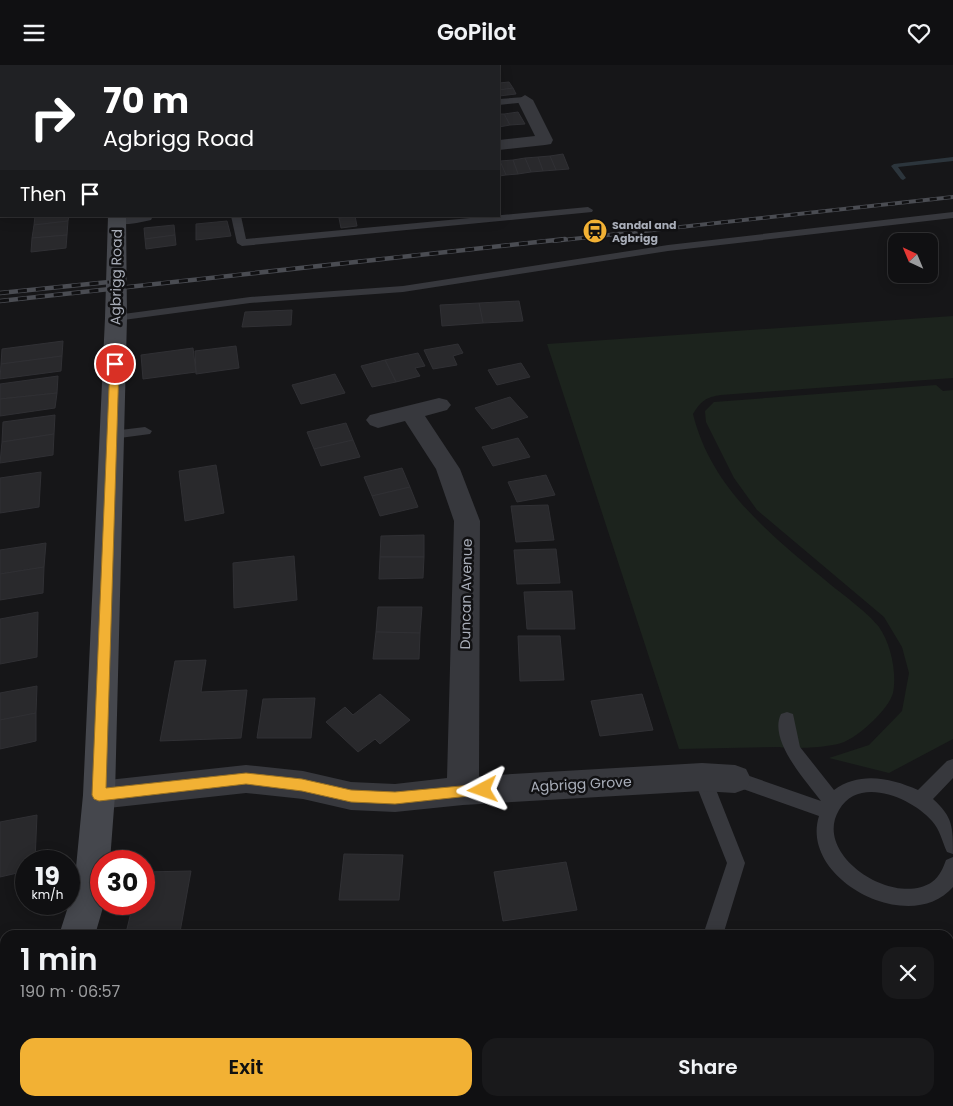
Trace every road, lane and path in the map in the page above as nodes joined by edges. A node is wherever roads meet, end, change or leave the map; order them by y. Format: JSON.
{"nodes":[{"id":1,"x":525,"y":99,"type":"joint"},
{"id":2,"x":500,"y":102,"type":"edge"},
{"id":3,"x":500,"y":145,"type":"edge"},
{"id":4,"x":588,"y":210,"type":"dead end"},
{"id":5,"x":953,"y":215,"type":"edge"},
{"id":6,"x":130,"y":217,"type":"edge"},
{"id":7,"x":236,"y":217,"type":"edge"},
{"id":8,"x":117,"y":218,"type":"edge"},
{"id":9,"x":116,"y":318,"type":"junction"},
{"id":10,"x":439,"y":405,"type":"dead end"},
{"id":11,"x":411,"y":412,"type":"junction"},
{"id":12,"x":378,"y":420,"type":"dead end"},
{"id":13,"x":145,"y":431,"type":"dead end"},
{"id":14,"x":112,"y":435,"type":"junction"},
{"id":15,"x":787,"y":719,"type":"dead end"},
{"id":16,"x":953,"y":765,"type":"edge"},
{"id":17,"x":702,"y":777,"type":"junction"},
{"id":18,"x":735,"y":779,"type":"joint"},
{"id":19,"x":463,"y":791,"type":"junction"},
{"id":20,"x":99,"y":795,"type":"junction"},
{"id":21,"x":920,"y":800,"type":"junction"},
{"id":22,"x":831,"y":807,"type":"junction"},
{"id":23,"x":953,"y":846,"type":"edge"},
{"id":24,"x":953,"y":865,"type":"edge"},
{"id":25,"x":78,"y":930,"type":"edge"},
{"id":26,"x":715,"y":930,"type":"edge"}],
"edges":[{"from":1,"to":2,"type":"lane"},
{"from":1,"to":3,"type":"street"},
{"from":4,"to":7,"type":"lane"},
{"from":5,"to":9,"type":"lane"},
{"from":6,"to":8,"type":"street"},
{"from":8,"to":9,"type":"main road","name":"Agbrigg Road"},
{"from":9,"to":14,"type":"main road","name":"Agbrigg Road"},
{"from":10,"to":11,"type":"street"},
{"from":11,"to":12,"type":"street"},
{"from":11,"to":19,"type":"street","name":"Duncan Avenue"},
{"from":13,"to":14,"type":"lane"},
{"from":14,"to":20,"type":"main road","name":"Agbrigg Road"},
{"from":15,"to":22,"type":"lane"},
{"from":16,"to":21,"type":"lane"},
{"from":17,"to":18,"type":"street","name":"Agbrigg Grove"},
{"from":17,"to":19,"type":"street","name":"Agbrigg Grove"},
{"from":17,"to":26,"type":"lane"},
{"from":18,"to":22,"type":"lane"},
{"from":19,"to":20,"type":"street","name":"Agbrigg Grove"},
{"from":20,"to":25,"type":"main road","name":"Agbrigg Road"},
{"from":21,"to":22,"type":"lane"},
{"from":21,"to":23,"type":"lane"},
{"from":22,"to":24,"type":"lane"}]}
